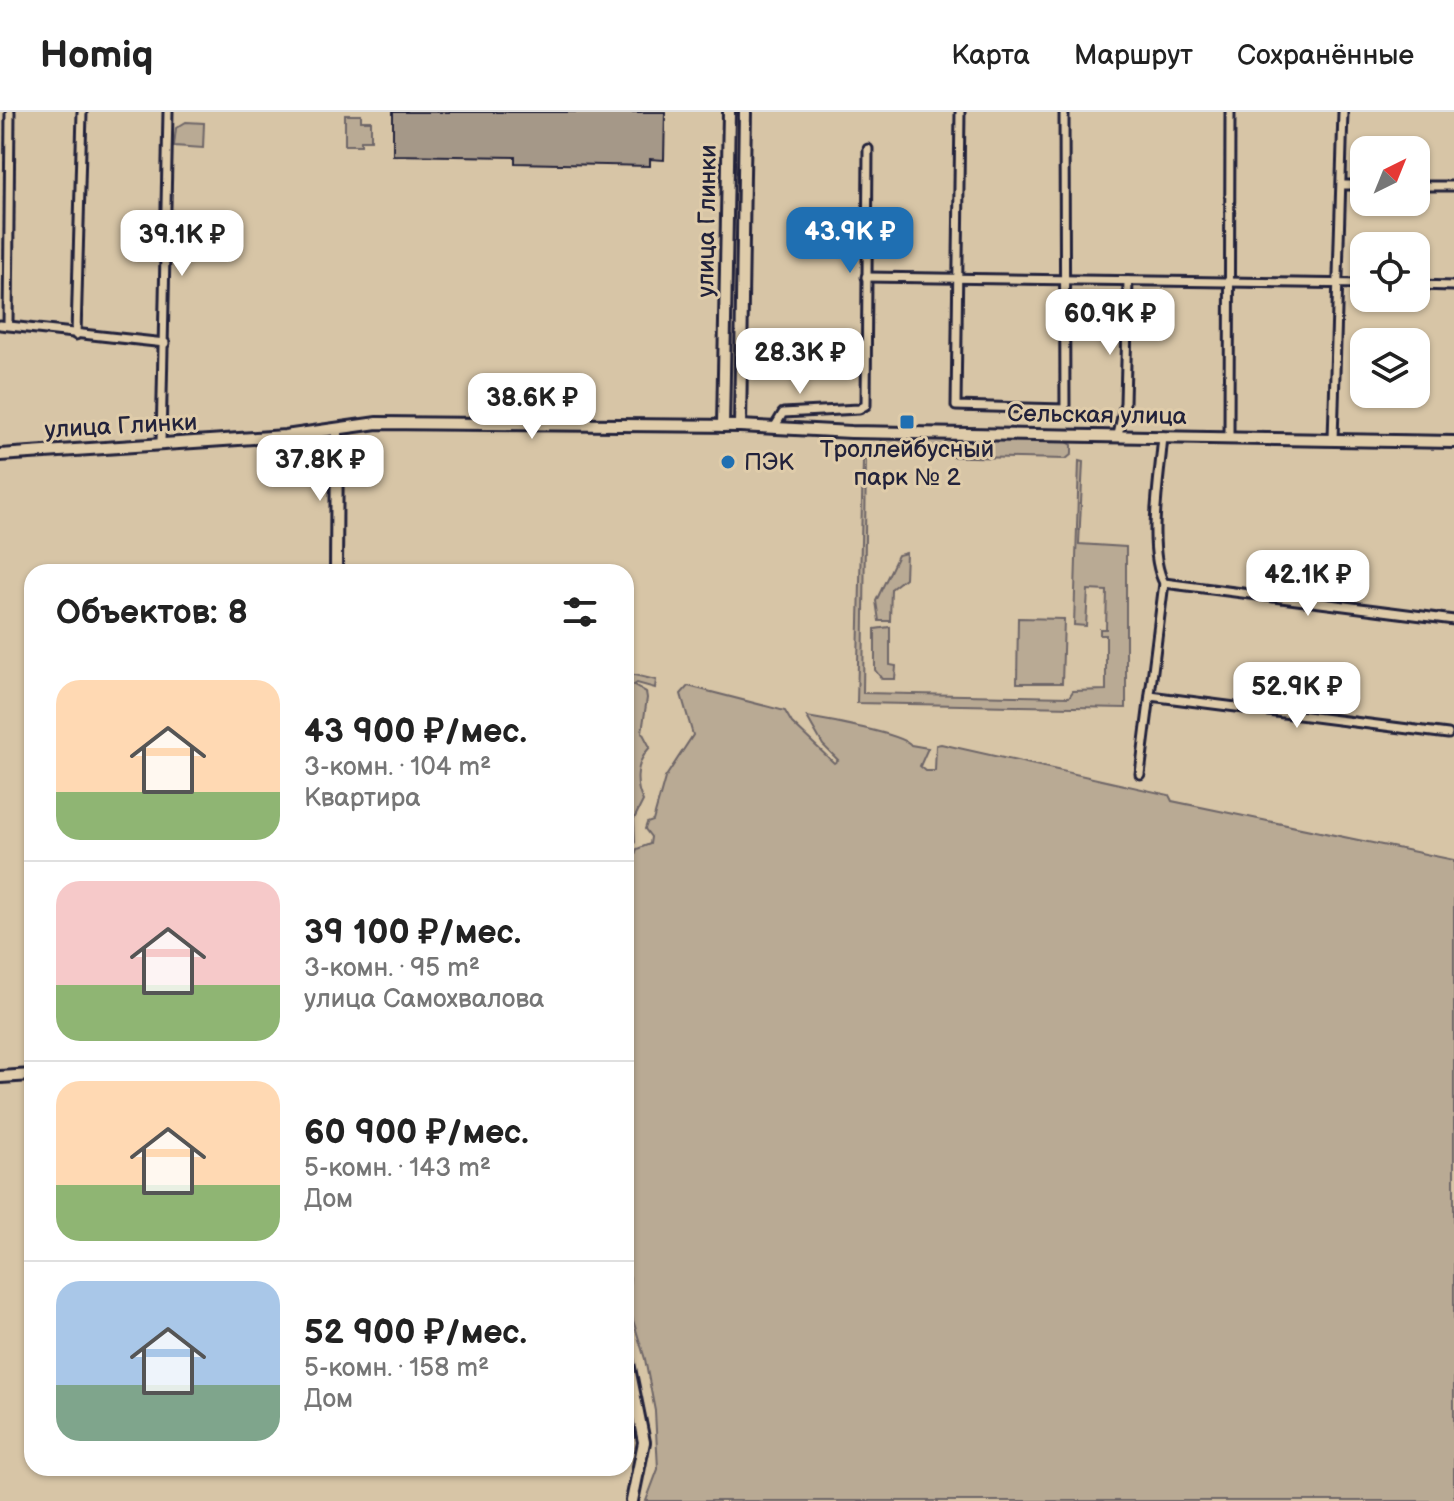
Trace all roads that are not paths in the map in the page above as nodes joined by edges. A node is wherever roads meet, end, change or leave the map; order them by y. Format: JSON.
{"nodes":[{"id":1,"x":10,"y":112,"type":"edge"},
{"id":2,"x":82,"y":112,"type":"edge"},
{"id":3,"x":168,"y":112,"type":"edge"},
{"id":4,"x":729,"y":112,"type":"edge"},
{"id":5,"x":745,"y":112,"type":"edge"},
{"id":6,"x":960,"y":112,"type":"edge"},
{"id":7,"x":1064,"y":112,"type":"edge"},
{"id":8,"x":1230,"y":112,"type":"edge"},
{"id":9,"x":1343,"y":112,"type":"edge"},
{"id":10,"x":0,"y":140,"type":"edge"},
{"id":11,"x":10,"y":140,"type":"junction"},
{"id":12,"x":868,"y":149,"type":"dead end"},
{"id":13,"x":1343,"y":185,"type":"junction"},
{"id":14,"x":1350,"y":185,"type":"edge"},
{"id":15,"x":1430,"y":186,"type":"edge"},
{"id":16,"x":1454,"y":186,"type":"edge"},
{"id":17,"x":866,"y":277,"type":"junction"},
{"id":18,"x":957,"y":279,"type":"junction"},
{"id":19,"x":1128,"y":281,"type":"junction"},
{"id":20,"x":1232,"y":281,"type":"junction"},
{"id":21,"x":1067,"y":282,"type":"junction"},
{"id":22,"x":1340,"y":284,"type":"junction"},
{"id":23,"x":1350,"y":284,"type":"edge"},
{"id":24,"x":1430,"y":285,"type":"edge"},
{"id":25,"x":1454,"y":286,"type":"edge"},
{"id":26,"x":4,"y":325,"type":"edge"},
{"id":27,"x":76,"y":335,"type":"junction"},
{"id":28,"x":165,"y":343,"type":"junction"},
{"id":29,"x":723,"y":426,"type":"junction"},
{"id":30,"x":740,"y":426,"type":"junction"},
{"id":31,"x":774,"y":428,"type":"junction"},
{"id":32,"x":337,"y":432,"type":"junction"},
{"id":33,"x":1118,"y":435,"type":"junction"},
{"id":34,"x":1163,"y":436,"type":"junction"},
{"id":35,"x":1229,"y":437,"type":"junction"},
{"id":36,"x":1333,"y":439,"type":"junction"},
{"id":37,"x":1454,"y":442,"type":"edge"},
{"id":38,"x":161,"y":443,"type":"junction"},
{"id":39,"x":0,"y":455,"type":"edge"},
{"id":40,"x":336,"y":564,"type":"edge"},
{"id":41,"x":1164,"y":583,"type":"junction"},
{"id":42,"x":1454,"y":620,"type":"edge"},
{"id":43,"x":1150,"y":696,"type":"junction"},
{"id":44,"x":1448,"y":734,"type":"dead end"},
{"id":45,"x":1140,"y":774,"type":"dead end"},
{"id":46,"x":24,"y":1076,"type":"edge"},
{"id":47,"x":0,"y":1077,"type":"edge"},
{"id":48,"x":634,"y":1397,"type":"edge"},
{"id":49,"x":632,"y":1501,"type":"edge"}],
"edges":[{"from":1,"to":11,"type":"street"},
{"from":2,"to":27,"type":"street"},
{"from":3,"to":28,"type":"street"},
{"from":4,"to":29,"type":"main road","name":"улица Глинки"},
{"from":5,"to":30,"type":"main road","name":"улица Глинки"},
{"from":6,"to":18,"type":"street"},
{"from":7,"to":21,"type":"street"},
{"from":8,"to":20,"type":"street"},
{"from":9,"to":13,"type":"street"},
{"from":10,"to":11,"type":"street"},
{"from":11,"to":26,"type":"street"},
{"from":12,"to":17,"type":"street"},
{"from":13,"to":14,"type":"street"},
{"from":13,"to":22,"type":"street"},
{"from":15,"to":16,"type":"street"},
{"from":17,"to":18,"type":"street"},
{"from":17,"to":31,"type":"street"},
{"from":18,"to":21,"type":"street"},
{"from":18,"to":21,"type":"street"},
{"from":19,"to":20,"type":"street"},
{"from":19,"to":21,"type":"street"},
{"from":19,"to":33,"type":"street"},
{"from":20,"to":22,"type":"street"},
{"from":20,"to":35,"type":"street"},
{"from":22,"to":23,"type":"street"},
{"from":22,"to":36,"type":"street"},
{"from":24,"to":25,"type":"street"},
{"from":26,"to":27,"type":"street"},
{"from":27,"to":28,"type":"street"},
{"from":28,"to":38,"type":"street"},
{"from":29,"to":30,"type":"main road","name":"улица Глинки"},
{"from":29,"to":32,"type":"main road","name":"улица Глинки"},
{"from":30,"to":31,"type":"main road","name":"Сельская улица"},
{"from":31,"to":33,"type":"main road","name":"Сельская улица"},
{"from":32,"to":38,"type":"main road","name":"улица Глинки"},
{"from":32,"to":40,"type":"main road"},
{"from":33,"to":34,"type":"main road","name":"Сельская улица"},
{"from":34,"to":35,"type":"main road","name":"Сельская улица"},
{"from":34,"to":41,"type":"street"},
{"from":35,"to":36,"type":"main road","name":"Сельская улица"},
{"from":36,"to":37,"type":"main road","name":"Сельская улица"},
{"from":38,"to":39,"type":"main road","name":"улица Глинки"},
{"from":41,"to":42,"type":"street"},
{"from":41,"to":43,"type":"street"},
{"from":43,"to":44,"type":"street"},
{"from":43,"to":45,"type":"street"},
{"from":46,"to":47,"type":"main road"},
{"from":48,"to":49,"type":"main road"}]}
